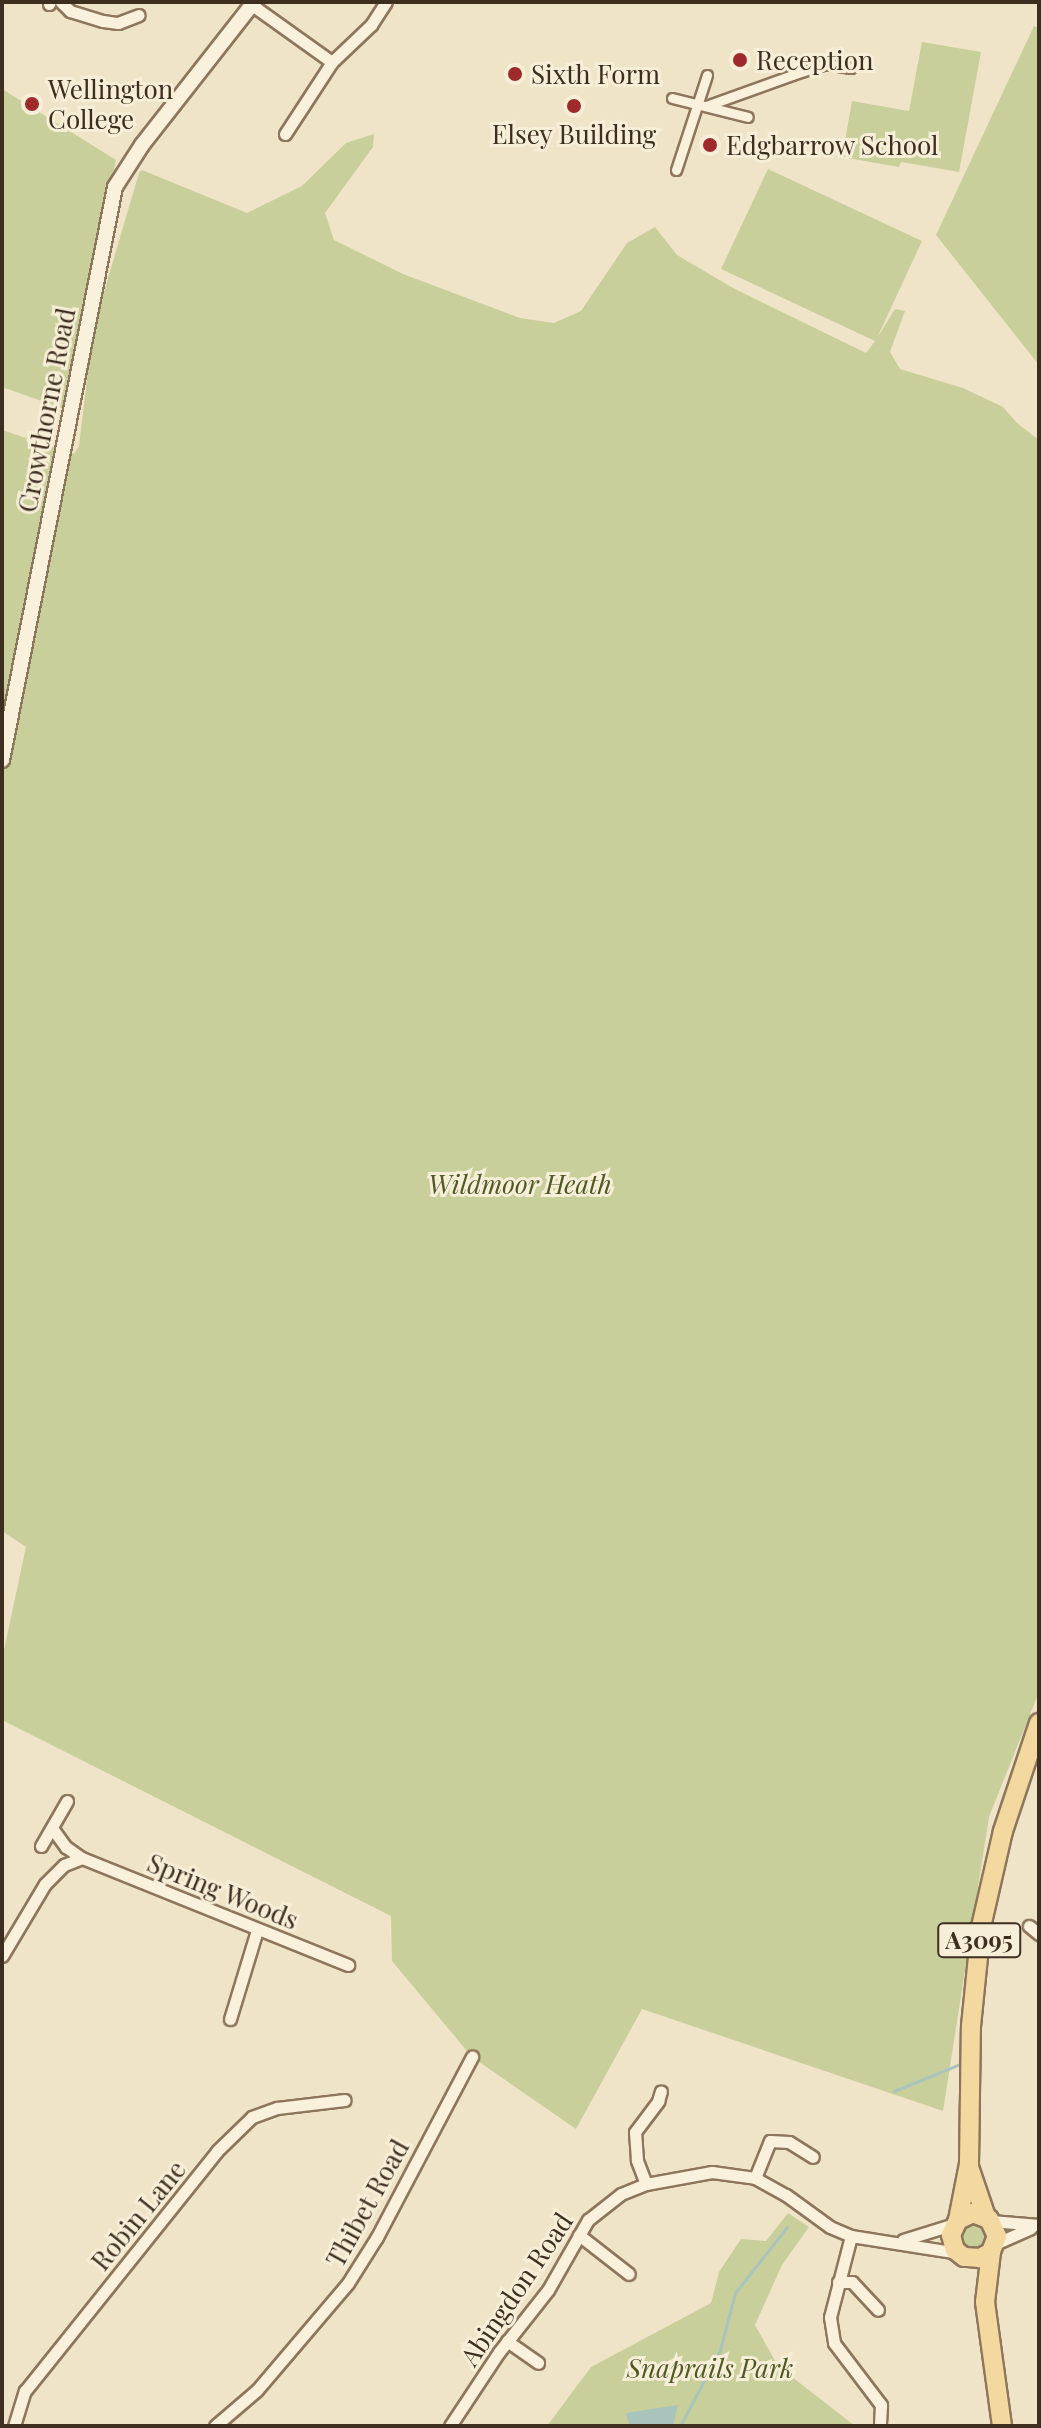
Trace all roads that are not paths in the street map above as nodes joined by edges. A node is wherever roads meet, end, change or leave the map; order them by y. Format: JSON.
{"nodes":[{"id":1,"x":386,"y":2,"type":"edge"},
{"id":2,"x":53,"y":3,"type":"edge"},
{"id":3,"x":253,"y":4,"type":"edge"},
{"id":4,"x":139,"y":15,"type":"dead end"},
{"id":5,"x":332,"y":62,"type":"junction"},
{"id":6,"x":796,"y":63,"type":"dead end"},
{"id":7,"x":851,"y":68,"type":"dead end"},
{"id":8,"x":707,"y":75,"type":"dead end"},
{"id":9,"x":792,"y":75,"type":"junction"},
{"id":10,"x":672,"y":98,"type":"dead end"},
{"id":11,"x":702,"y":105,"type":"junction"},
{"id":12,"x":748,"y":117,"type":"dead end"},
{"id":13,"x":285,"y":134,"type":"dead end"},
{"id":14,"x":676,"y":170,"type":"dead end"},
{"id":15,"x":2,"y":760,"type":"edge"},
{"id":16,"x":1039,"y":1723,"type":"edge"},
{"id":17,"x":67,"y":1801,"type":"dead end"},
{"id":18,"x":52,"y":1828,"type":"junction"},
{"id":19,"x":41,"y":1846,"type":"dead end"},
{"id":20,"x":66,"y":1847,"type":"junction"},
{"id":21,"x":82,"y":1858,"type":"junction"},
{"id":22,"x":64,"y":1865,"type":"junction"},
{"id":23,"x":1029,"y":1926,"type":"dead end"},
{"id":24,"x":257,"y":1930,"type":"junction"},
{"id":25,"x":1039,"y":1934,"type":"edge"},
{"id":26,"x":2,"y":1956,"type":"edge"},
{"id":27,"x":348,"y":1965,"type":"dead end"},
{"id":28,"x":230,"y":2019,"type":"dead end"},
{"id":29,"x":472,"y":2057,"type":"dead end"},
{"id":30,"x":661,"y":2091,"type":"dead end"},
{"id":31,"x":345,"y":2100,"type":"dead end"},
{"id":32,"x":813,"y":2157,"type":"dead end"},
{"id":33,"x":969,"y":2164,"type":"junction"},
{"id":34,"x":755,"y":2178,"type":"junction"},
{"id":35,"x":646,"y":2184,"type":"junction"},
{"id":36,"x":989,"y":2219,"type":"junction"},
{"id":37,"x":956,"y":2222,"type":"junction"},
{"id":38,"x":1037,"y":2225,"type":"edge"},
{"id":39,"x":579,"y":2235,"type":"junction"},
{"id":40,"x":851,"y":2236,"type":"junction"},
{"id":41,"x":898,"y":2241,"type":"junction"},
{"id":42,"x":993,"y":2248,"type":"junction"},
{"id":43,"x":961,"y":2255,"type":"junction"},
{"id":44,"x":629,"y":2274,"type":"dead end"},
{"id":45,"x":838,"y":2282,"type":"junction"},
{"id":46,"x":985,"y":2302,"type":"junction"},
{"id":47,"x":878,"y":2310,"type":"dead end"},
{"id":48,"x":507,"y":2341,"type":"junction"},
{"id":49,"x":538,"y":2363,"type":"dead end"},
{"id":50,"x":14,"y":2426,"type":"edge"},
{"id":51,"x":215,"y":2426,"type":"edge"},
{"id":52,"x":450,"y":2426,"type":"edge"},
{"id":53,"x":880,"y":2426,"type":"edge"},
{"id":54,"x":1002,"y":2426,"type":"edge"}],
"edges":[{"from":1,"to":5,"type":"street"},
{"from":2,"to":4,"type":"street"},
{"from":3,"to":5,"type":"street"},
{"from":3,"to":15,"type":"street","name":"Crowthorne Road"},
{"from":5,"to":13,"type":"street"},
{"from":6,"to":9,"type":"street"},
{"from":7,"to":9,"type":"street"},
{"from":8,"to":11,"type":"street"},
{"from":9,"to":11,"type":"street"},
{"from":10,"to":11,"type":"street"},
{"from":11,"to":12,"type":"street"},
{"from":11,"to":14,"type":"street"},
{"from":16,"to":33,"type":"main road","number":"A3095"},
{"from":17,"to":18,"type":"street"},
{"from":18,"to":19,"type":"street"},
{"from":18,"to":20,"type":"street","name":"Spring Woods"},
{"from":20,"to":21,"type":"street","name":"Spring Woods"},
{"from":20,"to":22,"type":"street"},
{"from":21,"to":22,"type":"street"},
{"from":21,"to":24,"type":"street","name":"Spring Woods"},
{"from":22,"to":26,"type":"street"},
{"from":23,"to":25,"type":"street"},
{"from":24,"to":27,"type":"street","name":"Spring Woods"},
{"from":24,"to":28,"type":"street"},
{"from":29,"to":51,"type":"street","name":"Thibet Road"},
{"from":30,"to":35,"type":"street"},
{"from":31,"to":50,"type":"street","name":"Robin Lane"},
{"from":32,"to":34,"type":"street"},
{"from":33,"to":36,"type":"main road","number":"A3095"},
{"from":33,"to":37,"type":"main road","number":"A3095"},
{"from":34,"to":35,"type":"street","name":"Abingdon Road"},
{"from":34,"to":40,"type":"street","name":"Abingdon Road"},
{"from":35,"to":39,"type":"street","name":"Abingdon Road"},
{"from":36,"to":37,"type":"main road"},
{"from":36,"to":38,"type":"street"},
{"from":36,"to":42,"type":"main road"},
{"from":37,"to":41,"type":"street","name":"Abingdon Road"},
{"from":37,"to":43,"type":"main road"},
{"from":38,"to":42,"type":"street"},
{"from":39,"to":44,"type":"street"},
{"from":39,"to":48,"type":"street","name":"Abingdon Road"},
{"from":40,"to":41,"type":"street","name":"Abingdon Road"},
{"from":40,"to":45,"type":"street"},
{"from":41,"to":43,"type":"street","name":"Abingdon Road"},
{"from":42,"to":43,"type":"main road"},
{"from":42,"to":46,"type":"main road"},
{"from":43,"to":46,"type":"main road"},
{"from":45,"to":47,"type":"street"},
{"from":45,"to":53,"type":"street"},
{"from":46,"to":54,"type":"main road"},
{"from":48,"to":49,"type":"street"},
{"from":48,"to":52,"type":"street","name":"Abingdon Road"}]}
